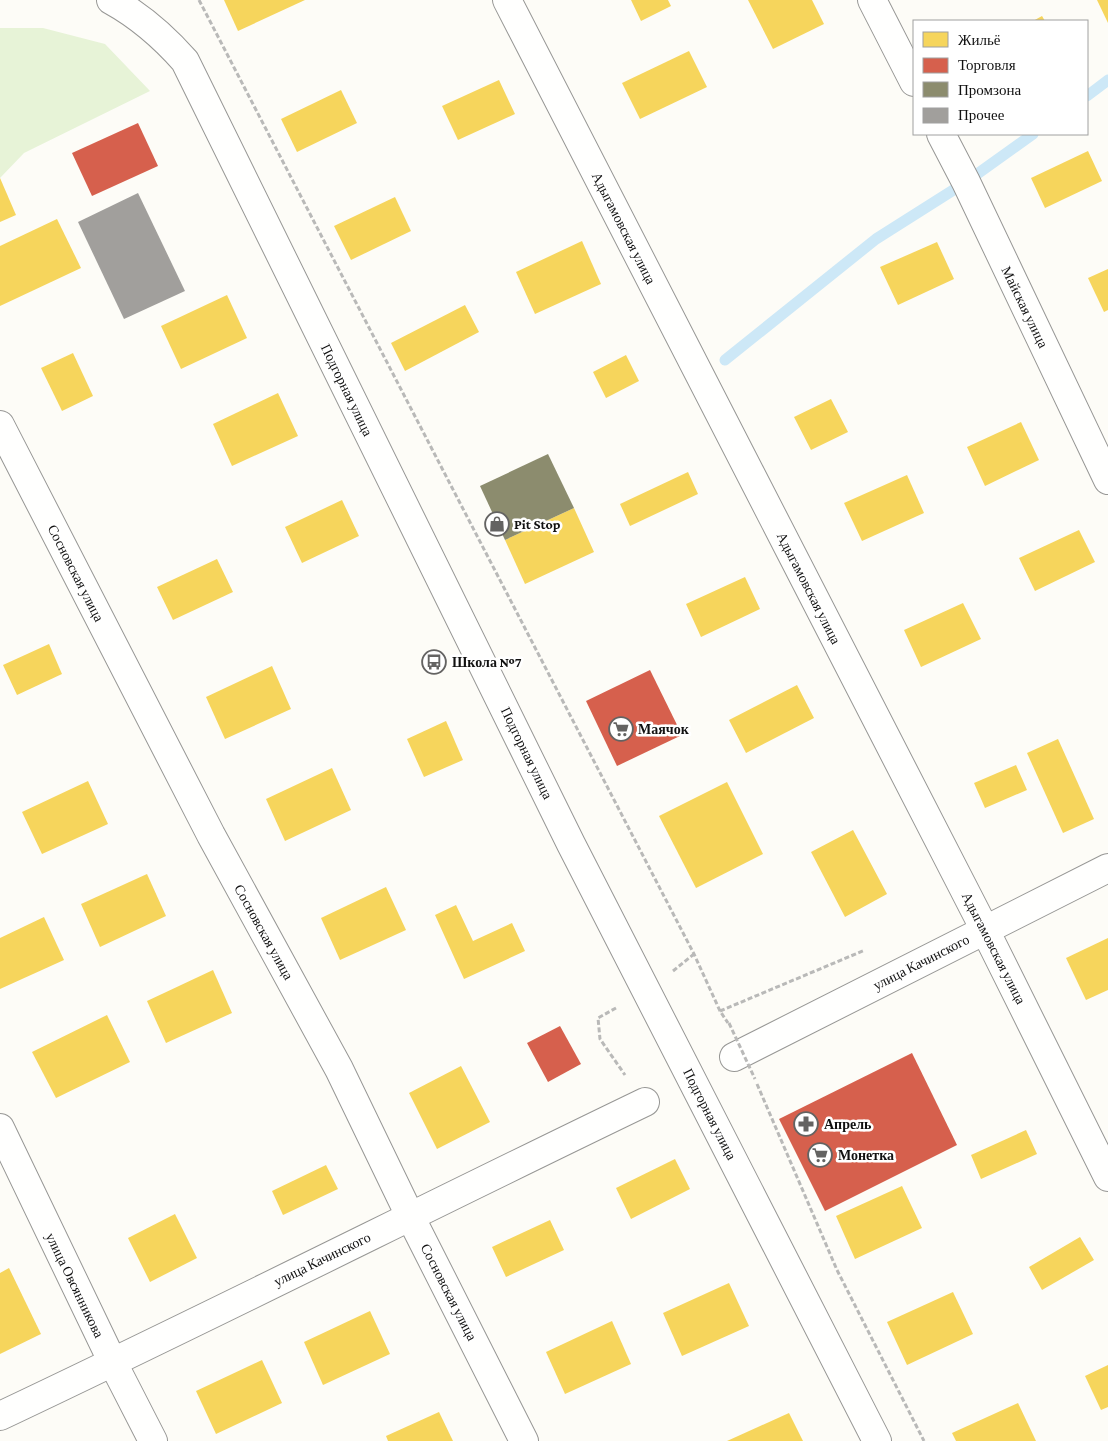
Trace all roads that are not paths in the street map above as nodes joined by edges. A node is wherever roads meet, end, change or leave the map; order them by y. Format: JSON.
{"nodes":[{"id":1,"x":111,"y":0,"type":"edge"},
{"id":2,"x":507,"y":0,"type":"edge"},
{"id":3,"x":872,"y":0,"type":"edge"},
{"id":4,"x":913,"y":80,"type":"edge"},
{"id":5,"x":941,"y":135,"type":"edge"},
{"id":6,"x":0,"y":425,"type":"edge"},
{"id":7,"x":1108,"y":480,"type":"edge"},
{"id":8,"x":1108,"y":868,"type":"edge"},
{"id":9,"x":985,"y":930,"type":"junction"},
{"id":10,"x":734,"y":1057,"type":"dead end"},
{"id":11,"x":644,"y":1102,"type":"dead end"},
{"id":12,"x":0,"y":1128,"type":"edge"},
{"id":13,"x":1108,"y":1177,"type":"edge"},
{"id":14,"x":410,"y":1216,"type":"junction"},
{"id":15,"x":113,"y":1363,"type":"junction"},
{"id":16,"x":0,"y":1416,"type":"edge"},
{"id":17,"x":153,"y":1441,"type":"edge"},
{"id":18,"x":524,"y":1441,"type":"edge"},
{"id":19,"x":877,"y":1441,"type":"edge"}],
"edges":[{"from":1,"to":19,"type":"street","name":"Подгорная улица"},
{"from":2,"to":9,"type":"street","name":"Адыгамовская улица"},
{"from":3,"to":4,"type":"street"},
{"from":5,"to":7,"type":"street","name":"Майская улица"},
{"from":6,"to":14,"type":"street","name":"Сосновская улица"},
{"from":8,"to":9,"type":"street","name":"улица Качинского"},
{"from":9,"to":10,"type":"street","name":"улица Качинского"},
{"from":9,"to":13,"type":"street","name":"Адыгамовская улица"},
{"from":11,"to":14,"type":"street","name":"улица Качинского"},
{"from":12,"to":15,"type":"street","name":"улица Овсянникова"},
{"from":14,"to":15,"type":"street","name":"улица Качинского"},
{"from":14,"to":18,"type":"street","name":"Сосновская улица"},
{"from":15,"to":16,"type":"street","name":"улица Качинского"},
{"from":15,"to":17,"type":"street","name":"улица Овсянникова"}]}
